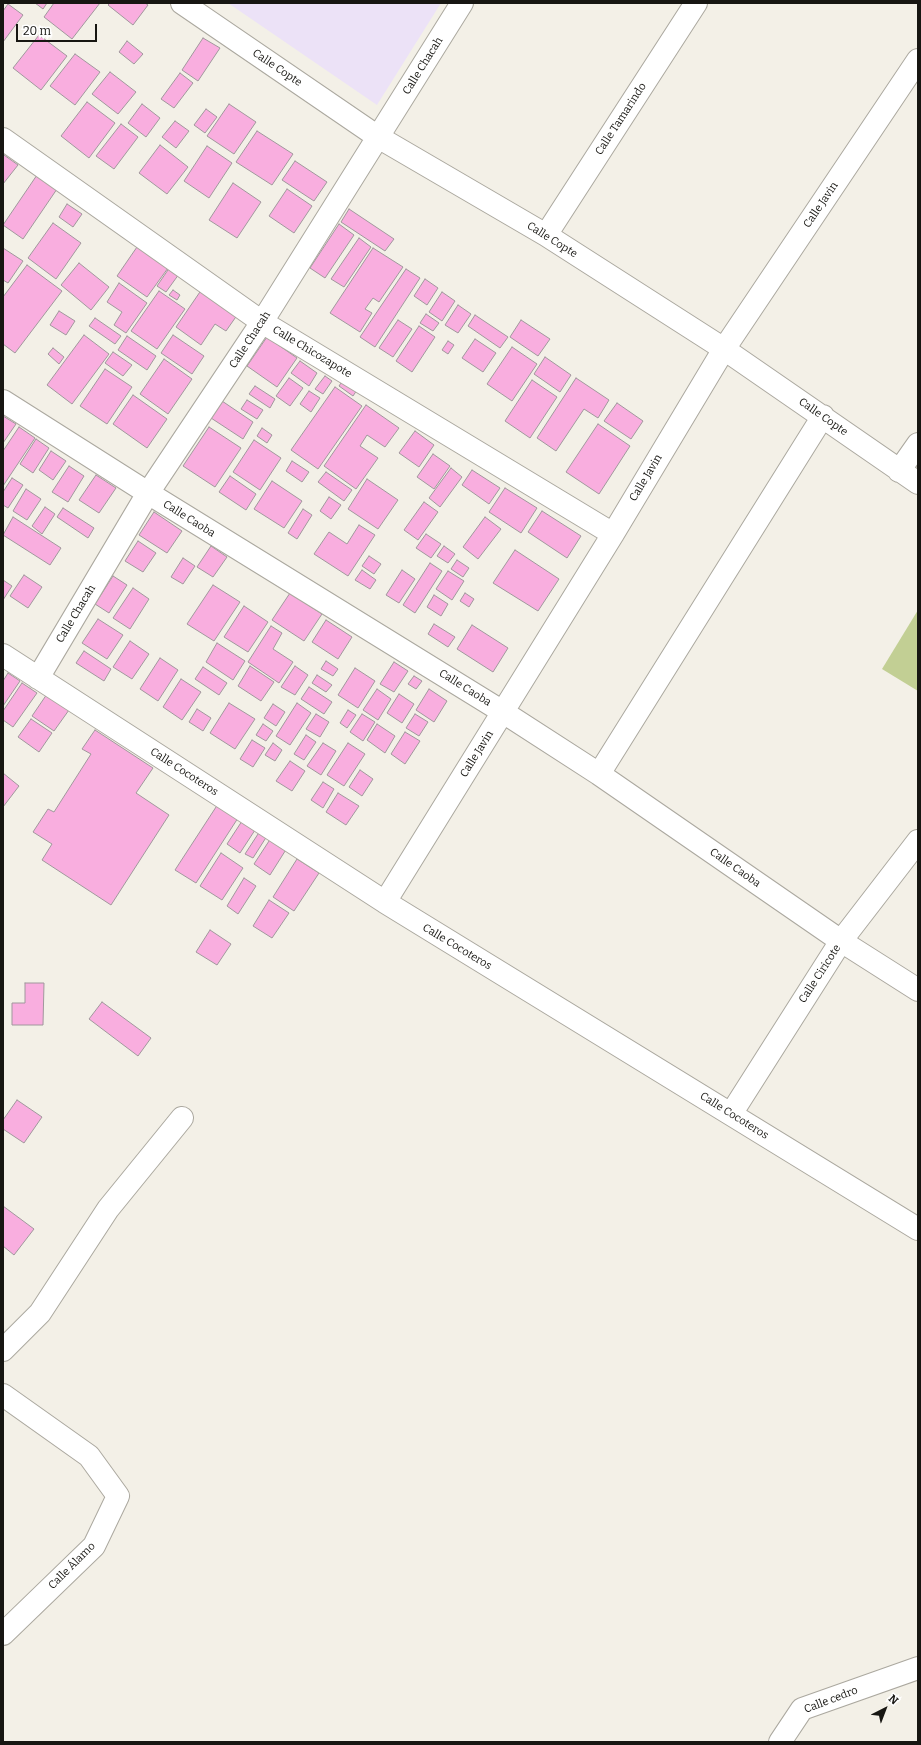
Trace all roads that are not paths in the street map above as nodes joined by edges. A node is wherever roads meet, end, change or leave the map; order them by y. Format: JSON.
{"nodes":[{"id":1,"x":182,"y":3,"type":"edge"},
{"id":2,"x":462,"y":3,"type":"edge"},
{"id":3,"x":696,"y":3,"type":"edge"},
{"id":4,"x":918,"y":60,"type":"edge"},
{"id":5,"x":378,"y":137,"type":"junction"},
{"id":6,"x":3,"y":139,"type":"edge"},
{"id":7,"x":546,"y":235,"type":"junction"},
{"id":8,"x":262,"y":322,"type":"junction"},
{"id":9,"x":724,"y":349,"type":"junction"},
{"id":10,"x":3,"y":401,"type":"edge"},
{"id":11,"x":823,"y":416,"type":"junction"},
{"id":12,"x":918,"y":444,"type":"edge"},
{"id":13,"x":899,"y":471,"type":"junction"},
{"id":14,"x":918,"y":483,"type":"edge"},
{"id":15,"x":148,"y":493,"type":"junction"},
{"id":16,"x":613,"y":534,"type":"junction"},
{"id":17,"x":3,"y":655,"type":"edge"},
{"id":18,"x":38,"y":678,"type":"junction"},
{"id":19,"x":503,"y":712,"type":"junction"},
{"id":20,"x":599,"y":774,"type":"junction"},
{"id":21,"x":918,"y":841,"type":"edge"},
{"id":22,"x":385,"y":902,"type":"junction"},
{"id":23,"x":842,"y":941,"type":"junction"},
{"id":24,"x":918,"y":990,"type":"edge"},
{"id":25,"x":731,"y":1114,"type":"junction"},
{"id":26,"x":182,"y":1118,"type":"dead end"},
{"id":27,"x":918,"y":1229,"type":"edge"},
{"id":28,"x":3,"y":1350,"type":"edge"},
{"id":29,"x":3,"y":1395,"type":"edge"},
{"id":30,"x":3,"y":1634,"type":"edge"},
{"id":31,"x":918,"y":1668,"type":"edge"},
{"id":32,"x":780,"y":1742,"type":"edge"}],
"edges":[{"from":1,"to":5,"type":"street","name":"Calle Copte"},
{"from":2,"to":5,"type":"street","name":"Calle Chacah"},
{"from":3,"to":7,"type":"street","name":"Calle Tamarindo"},
{"from":4,"to":9,"type":"street","name":"Calle Javin"},
{"from":5,"to":7,"type":"street","name":"Calle Copte"},
{"from":5,"to":8,"type":"street","name":"Calle Chacah"},
{"from":6,"to":8,"type":"street","name":"Calle Chicozapote"},
{"from":7,"to":9,"type":"street","name":"Calle Copte"},
{"from":8,"to":15,"type":"street","name":"Calle Chacah"},
{"from":8,"to":16,"type":"street","name":"Calle Chicozapote"},
{"from":9,"to":11,"type":"street","name":"Calle Copte"},
{"from":9,"to":16,"type":"street","name":"Calle Javin"},
{"from":10,"to":15,"type":"street","name":"Calle Caoba"},
{"from":11,"to":13,"type":"street","name":"Calle Copte"},
{"from":11,"to":20,"type":"street"},
{"from":12,"to":13,"type":"street"},
{"from":13,"to":14,"type":"street","name":"Calle Copte"},
{"from":15,"to":18,"type":"street","name":"Calle Chacah"},
{"from":15,"to":19,"type":"street","name":"Calle Caoba"},
{"from":16,"to":19,"type":"street","name":"Calle Javin"},
{"from":17,"to":18,"type":"street","name":"Calle Cocoteros"},
{"from":18,"to":22,"type":"street","name":"Calle Cocoteros"},
{"from":19,"to":20,"type":"street","name":"Calle Caoba"},
{"from":19,"to":22,"type":"street","name":"Calle Javin"},
{"from":20,"to":23,"type":"street","name":"Calle Caoba"},
{"from":21,"to":23,"type":"street","name":"Calle Ciricote"},
{"from":22,"to":25,"type":"street","name":"Calle Cocoteros"},
{"from":23,"to":24,"type":"street","name":"Calle Caoba"},
{"from":23,"to":25,"type":"street","name":"Calle Ciricote"},
{"from":25,"to":27,"type":"street","name":"Calle Cocoteros"},
{"from":26,"to":28,"type":"street"},
{"from":29,"to":30,"type":"street","name":"Calle Álamo"},
{"from":31,"to":32,"type":"street","name":"Calle cedro"}]}
